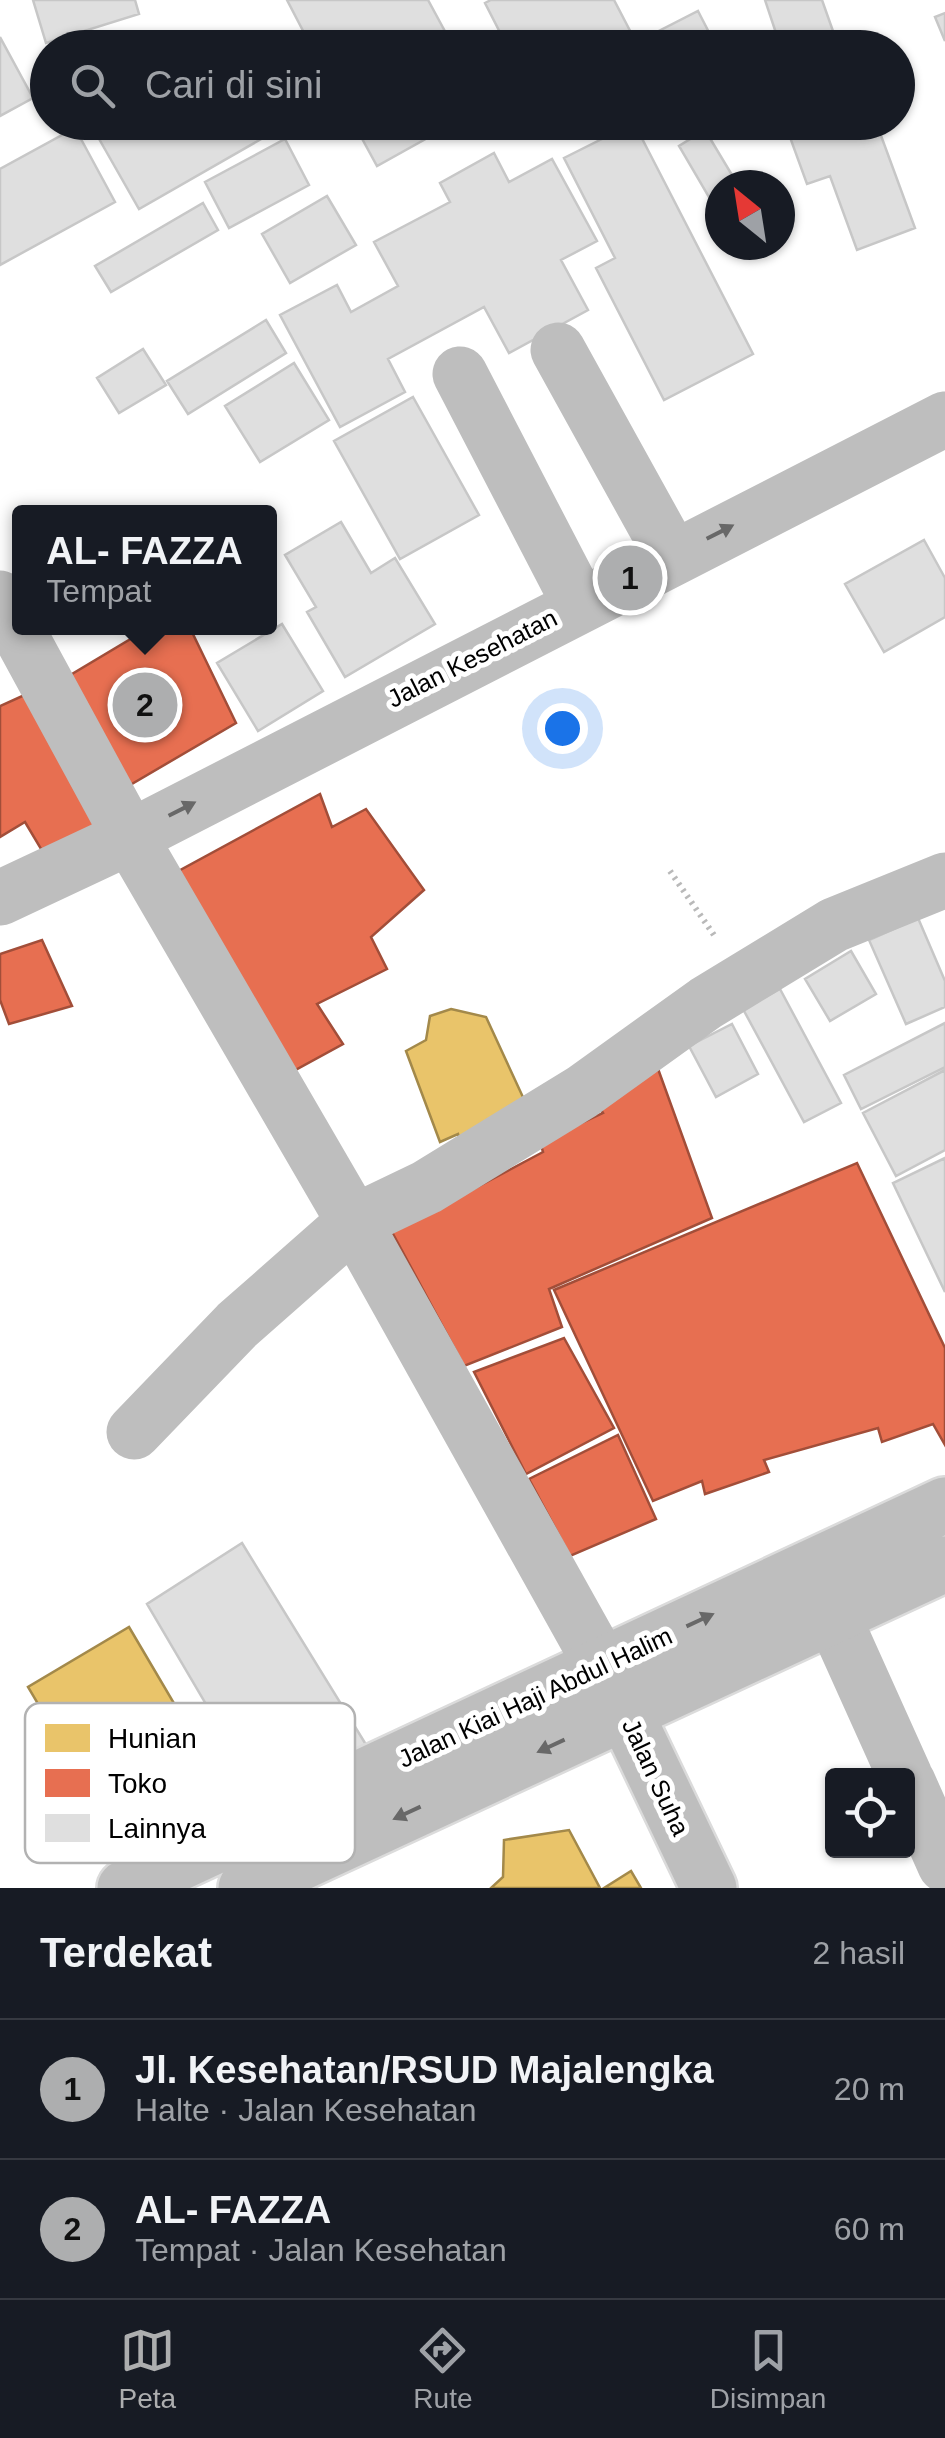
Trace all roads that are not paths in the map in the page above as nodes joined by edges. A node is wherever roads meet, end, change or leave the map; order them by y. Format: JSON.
{"nodes":[{"id":1,"x":558,"y":350,"type":"dead end"},
{"id":2,"x":460,"y":374,"type":"dead end"},
{"id":3,"x":945,"y":420,"type":"edge"},
{"id":4,"x":672,"y":556,"type":"junction"},
{"id":5,"x":0,"y":598,"type":"edge"},
{"id":6,"x":579,"y":603,"type":"junction"},
{"id":7,"x":12,"y":620,"type":"edge"},
{"id":8,"x":20,"y":635,"type":"edge"},
{"id":9,"x":130,"y":836,"type":"junction"},
{"id":10,"x":945,"y":880,"type":"edge"},
{"id":11,"x":0,"y":898,"type":"edge"},
{"id":12,"x":354,"y":1222,"type":"junction"},
{"id":13,"x":134,"y":1432,"type":"dead end"},
{"id":14,"x":945,"y":1505,"type":"edge"},
{"id":15,"x":945,"y":1564,"type":"edge"},
{"id":16,"x":833,"y":1616,"type":"junction"},
{"id":17,"x":613,"y":1688,"type":"junction"},
{"id":18,"x":901,"y":1768,"type":"edge"},
{"id":19,"x":355,"y":1794,"type":"edge"},
{"id":20,"x":915,"y":1799,"type":"edge"},
{"id":21,"x":355,"y":1829,"type":"edge"},
{"id":22,"x":187,"y":1863,"type":"edge"},
{"id":23,"x":292,"y":1863,"type":"edge"},
{"id":24,"x":945,"y":1865,"type":"edge"},
{"id":25,"x":126,"y":1888,"type":"edge"},
{"id":26,"x":246,"y":1888,"type":"edge"},
{"id":27,"x":708,"y":1888,"type":"edge"}],
"edges":[{"from":1,"to":4,"type":"street"},
{"from":2,"to":6,"type":"street"},
{"from":4,"to":3,"type":"street","name":"Jalan Kesehatan","one_way":true},
{"from":4,"to":6,"type":"street","name":"Jalan Kesehatan"},
{"from":5,"to":7,"type":"street","name":"Jalan Suha"},
{"from":9,"to":6,"type":"street","name":"Jalan Kesehatan","one_way":true},
{"from":8,"to":9,"type":"street","name":"Jalan Suha"},
{"from":9,"to":11,"type":"street","name":"Jalan Kesehatan"},
{"from":9,"to":12,"type":"street","name":"Jalan Suha"},
{"from":10,"to":12,"type":"street"},
{"from":12,"to":13,"type":"street"},
{"from":12,"to":17,"type":"street","name":"Jalan Suha"},
{"from":17,"to":14,"type":"street","name":"Jalan Kiai Haji Abdul Halim","one_way":true},
{"from":15,"to":16,"type":"street","name":"Jalan Kiai Haji Abdul Halim"},
{"from":16,"to":17,"type":"street","name":"Jalan Kiai Haji Abdul Halim"},
{"from":16,"to":18,"type":"street"},
{"from":17,"to":19,"type":"street","name":"Jalan Kiai Haji Abdul Halim"},
{"from":17,"to":21,"type":"street","name":"Jalan Kiai Haji Abdul Halim","one_way":true},
{"from":17,"to":27,"type":"street","name":"Jalan Suha"},
{"from":20,"to":24,"type":"street"},
{"from":22,"to":25,"type":"street","name":"Jalan Kiai Haji Abdul Halim"},
{"from":23,"to":26,"type":"street","name":"Jalan Kiai Haji Abdul Halim","one_way":true}]}
